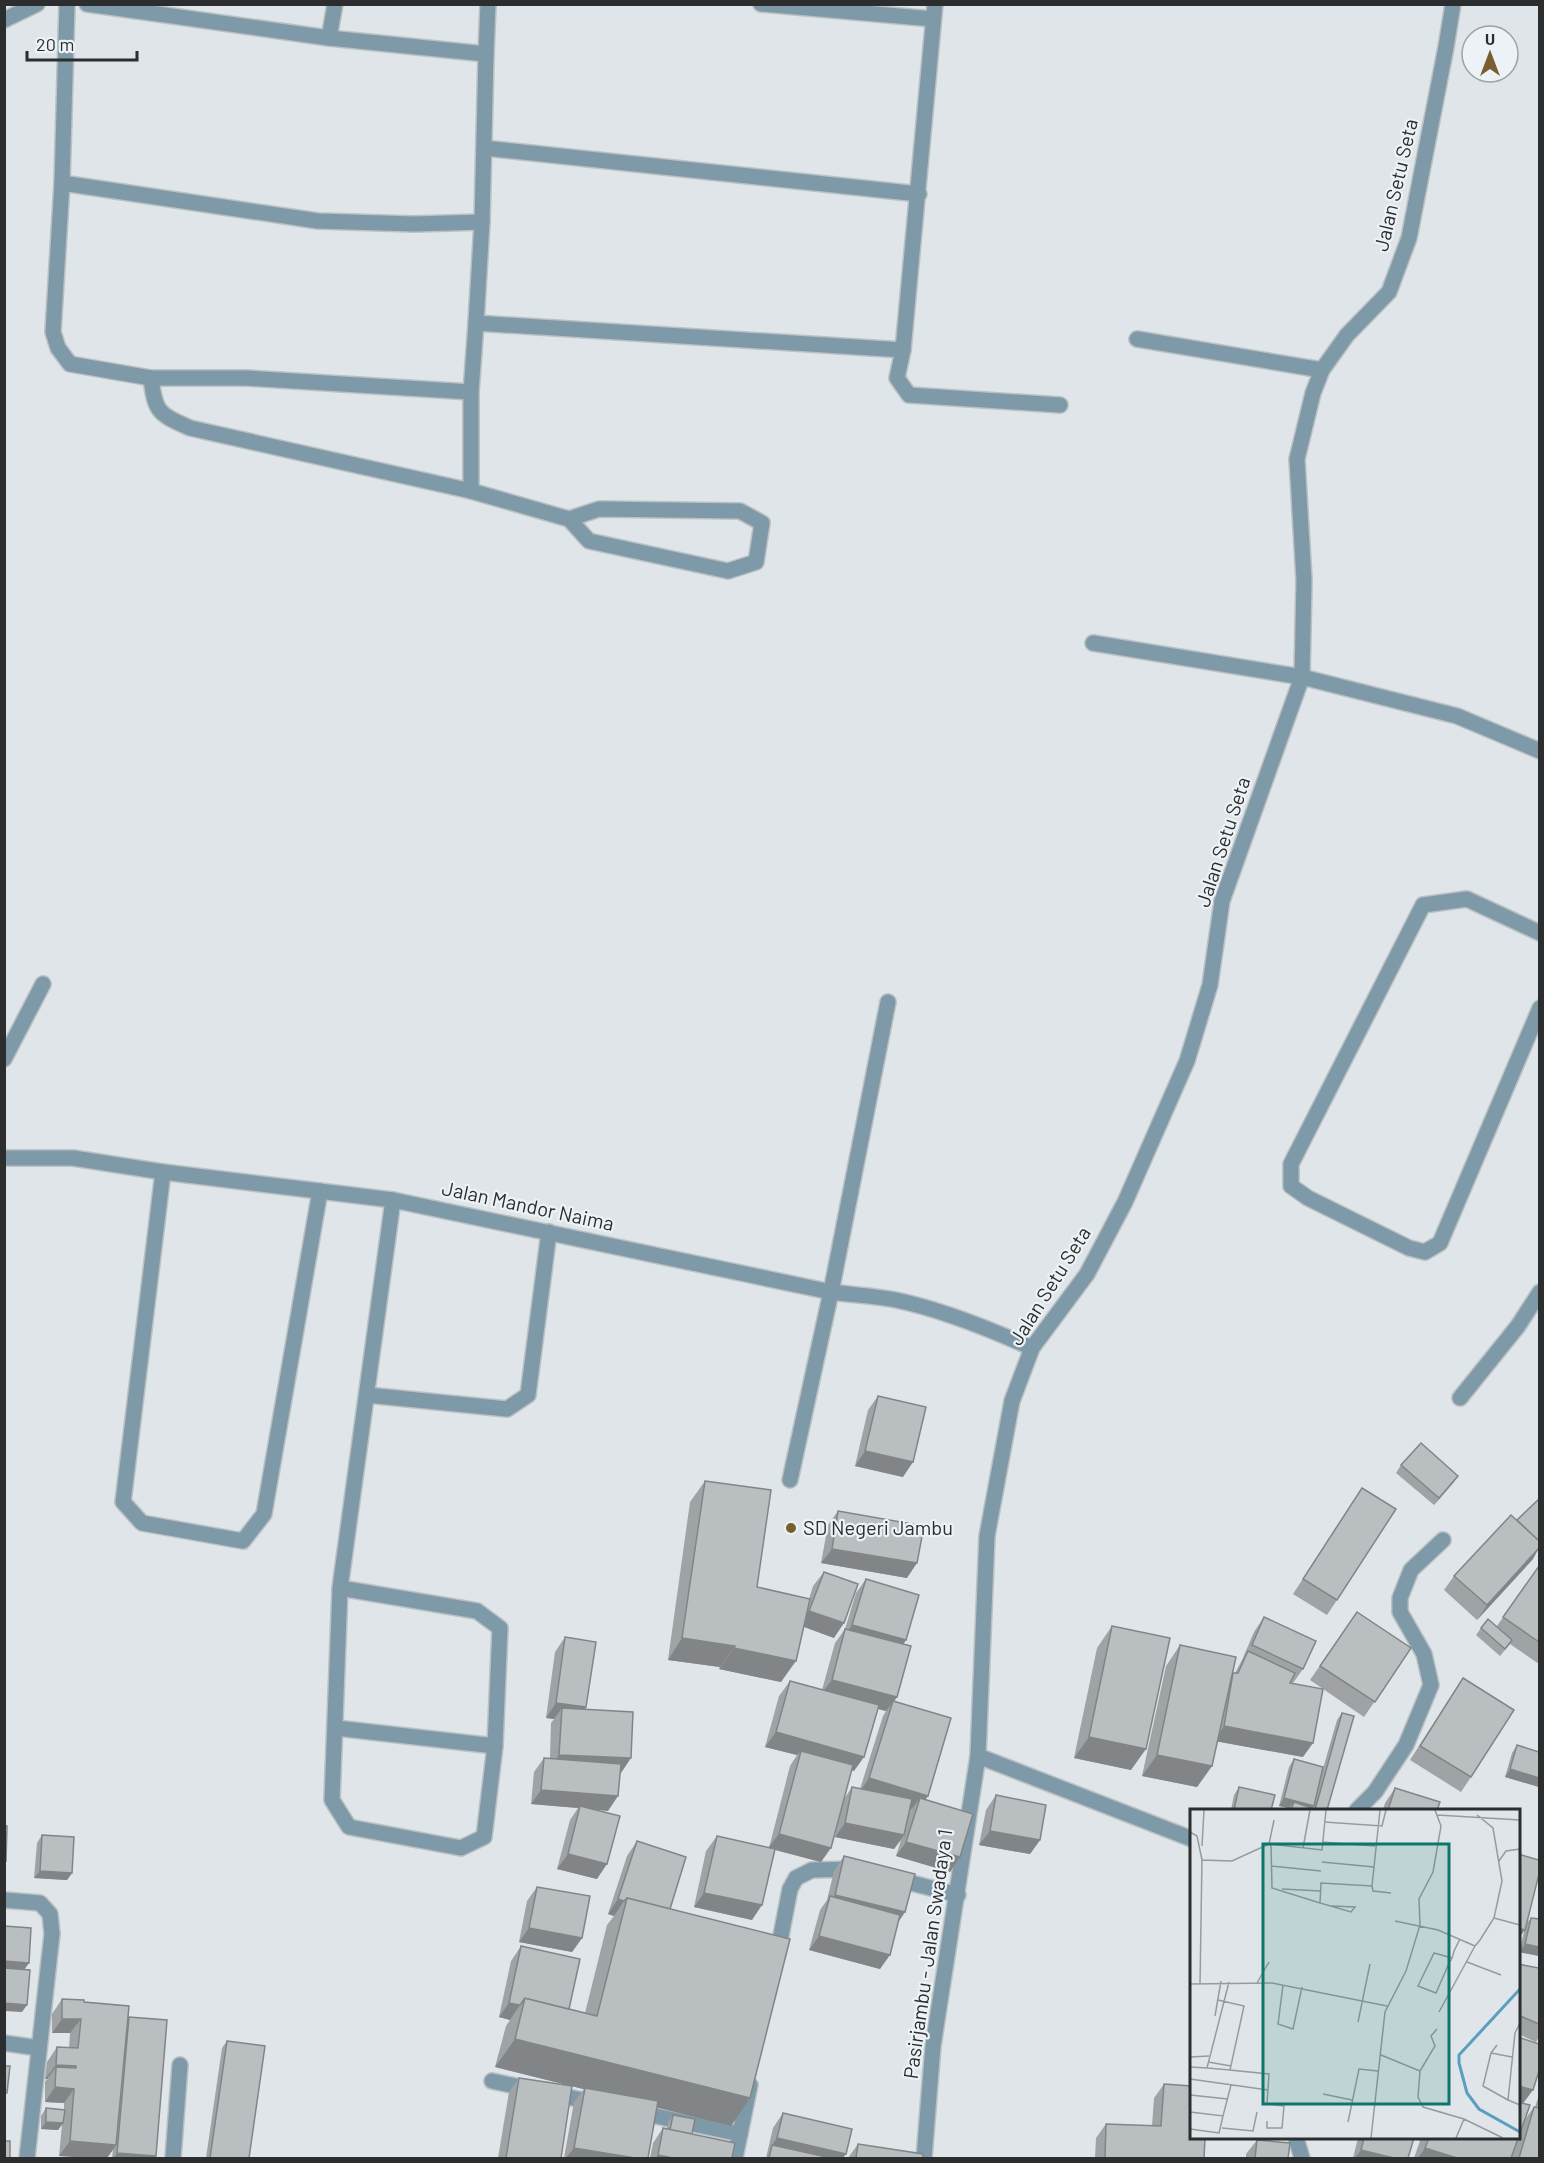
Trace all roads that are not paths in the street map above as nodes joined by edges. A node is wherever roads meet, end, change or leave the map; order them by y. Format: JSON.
{"nodes":[{"id":1,"x":37,"y":4,"type":"edge"},
{"id":2,"x":67,"y":4,"type":"edge"},
{"id":3,"x":87,"y":4,"type":"edge"},
{"id":4,"x":335,"y":4,"type":"edge"},
{"id":5,"x":488,"y":4,"type":"edge"},
{"id":6,"x":761,"y":4,"type":"edge"},
{"id":7,"x":1453,"y":4,"type":"edge"},
{"id":8,"x":934,"y":12,"type":"edge"},
{"id":9,"x":4,"y":20,"type":"edge"},
{"id":10,"x":329,"y":38,"type":"junction"},
{"id":11,"x":486,"y":54,"type":"junction"},
{"id":12,"x":484,"y":148,"type":"junction"},
{"id":13,"x":62,"y":183,"type":"junction"},
{"id":14,"x":919,"y":194,"type":"junction"},
{"id":15,"x":482,"y":222,"type":"junction"},
{"id":16,"x":476,"y":323,"type":"junction"},
{"id":17,"x":1137,"y":339,"type":"dead end"},
{"id":18,"x":903,"y":350,"type":"junction"},
{"id":19,"x":1322,"y":370,"type":"junction"},
{"id":20,"x":151,"y":378,"type":"junction"},
{"id":21,"x":471,"y":392,"type":"junction"},
{"id":22,"x":1060,"y":405,"type":"dead end"},
{"id":23,"x":471,"y":490,"type":"junction"},
{"id":24,"x":569,"y":519,"type":"junction"},
{"id":25,"x":1093,"y":643,"type":"dead end"},
{"id":26,"x":1302,"y":677,"type":"junction"},
{"id":27,"x":1539,"y":751,"type":"edge"},
{"id":28,"x":1539,"y":933,"type":"edge"},
{"id":29,"x":43,"y":984,"type":"dead end"},
{"id":30,"x":888,"y":1002,"type":"dead end"},
{"id":31,"x":1539,"y":1008,"type":"edge"},
{"id":32,"x":4,"y":1059,"type":"edge"},
{"id":33,"x":4,"y":1158,"type":"edge"},
{"id":34,"x":163,"y":1172,"type":"junction"},
{"id":35,"x":320,"y":1191,"type":"junction"},
{"id":36,"x":393,"y":1200,"type":"junction"},
{"id":37,"x":549,"y":1232,"type":"junction"},
{"id":38,"x":831,"y":1292,"type":"junction"},
{"id":39,"x":1539,"y":1292,"type":"edge"},
{"id":40,"x":1032,"y":1348,"type":"junction"},
{"id":41,"x":367,"y":1395,"type":"junction"},
{"id":42,"x":1460,"y":1398,"type":"dead end"},
{"id":43,"x":790,"y":1480,"type":"dead end"},
{"id":44,"x":1443,"y":1540,"type":"dead end"},
{"id":45,"x":340,"y":1588,"type":"junction"},
{"id":46,"x":336,"y":1728,"type":"junction"},
{"id":47,"x":495,"y":1746,"type":"junction"},
{"id":48,"x":978,"y":1756,"type":"junction"},
{"id":49,"x":1358,"y":1809,"type":"edge"},
{"id":50,"x":1190,"y":1839,"type":"edge"},
{"id":51,"x":958,"y":1895,"type":"junction"},
{"id":52,"x":4,"y":1900,"type":"edge"},
{"id":53,"x":774,"y":1971,"type":"edge"},
{"id":54,"x":4,"y":2043,"type":"edge"},
{"id":55,"x":39,"y":2048,"type":"junction"},
{"id":56,"x":180,"y":2065,"type":"dead end"},
{"id":57,"x":752,"y":2076,"type":"edge"},
{"id":58,"x":492,"y":2080,"type":"dead end"},
{"id":59,"x":740,"y":2134,"type":"junction"},
{"id":60,"x":1296,"y":2139,"type":"edge"},
{"id":61,"x":27,"y":2158,"type":"edge"},
{"id":62,"x":173,"y":2158,"type":"edge"},
{"id":63,"x":735,"y":2158,"type":"edge"},
{"id":64,"x":924,"y":2158,"type":"edge"},
{"id":65,"x":1302,"y":2158,"type":"edge"}],
"edges":[{"from":1,"to":9,"type":"street"},
{"from":2,"to":13,"type":"street"},
{"from":3,"to":10,"type":"street"},
{"from":4,"to":10,"type":"street"},
{"from":5,"to":11,"type":"street"},
{"from":6,"to":8,"type":"street"},
{"from":7,"to":19,"type":"street","name":"Jalan Setu Seta"},
{"from":8,"to":14,"type":"street"},
{"from":10,"to":11,"type":"street"},
{"from":11,"to":12,"type":"street"},
{"from":12,"to":14,"type":"street"},
{"from":12,"to":15,"type":"street"},
{"from":13,"to":15,"type":"street"},
{"from":13,"to":20,"type":"street"},
{"from":14,"to":18,"type":"street"},
{"from":15,"to":16,"type":"street"},
{"from":16,"to":18,"type":"street"},
{"from":16,"to":21,"type":"street"},
{"from":17,"to":19,"type":"street"},
{"from":18,"to":22,"type":"street"},
{"from":19,"to":26,"type":"street","name":"Jalan Setu Seta"},
{"from":20,"to":21,"type":"street"},
{"from":20,"to":23,"type":"street"},
{"from":21,"to":23,"type":"street"},
{"from":23,"to":24,"type":"street"},
{"from":24,"to":24,"type":"street"},
{"from":25,"to":26,"type":"street"},
{"from":26,"to":27,"type":"street"},
{"from":26,"to":40,"type":"street","name":"Jalan Setu Seta"},
{"from":28,"to":31,"type":"street"},
{"from":29,"to":32,"type":"street"},
{"from":30,"to":38,"type":"street"},
{"from":33,"to":34,"type":"street","name":"Jalan Mandor Naima"},
{"from":34,"to":35,"type":"street","name":"Jalan Mandor Naima"},
{"from":34,"to":35,"type":"street"},
{"from":35,"to":36,"type":"street","name":"Jalan Mandor Naima"},
{"from":36,"to":37,"type":"street","name":"Jalan Mandor Naima"},
{"from":36,"to":41,"type":"street"},
{"from":37,"to":38,"type":"street","name":"Jalan Mandor Naima"},
{"from":37,"to":41,"type":"street"},
{"from":38,"to":40,"type":"street","name":"Jalan Mandor Naima"},
{"from":38,"to":43,"type":"street"},
{"from":39,"to":42,"type":"street"},
{"from":40,"to":48,"type":"street","name":"Jalan Setu Seta"},
{"from":41,"to":45,"type":"street"},
{"from":44,"to":49,"type":"street"},
{"from":45,"to":46,"type":"street"},
{"from":45,"to":47,"type":"street"},
{"from":46,"to":47,"type":"street"},
{"from":46,"to":47,"type":"street"},
{"from":48,"to":50,"type":"street"},
{"from":48,"to":51,"type":"street","name":"Pasirjambu - Jalan Swadaya 1"},
{"from":51,"to":53,"type":"street"},
{"from":51,"to":64,"type":"street","name":"Pasirjambu - Jalan Swadaya 1"},
{"from":52,"to":55,"type":"street"},
{"from":54,"to":55,"type":"street"},
{"from":55,"to":61,"type":"street"},
{"from":56,"to":62,"type":"street"},
{"from":57,"to":59,"type":"street"},
{"from":58,"to":59,"type":"street"},
{"from":59,"to":63,"type":"street"},
{"from":60,"to":65,"type":"street"}]}
